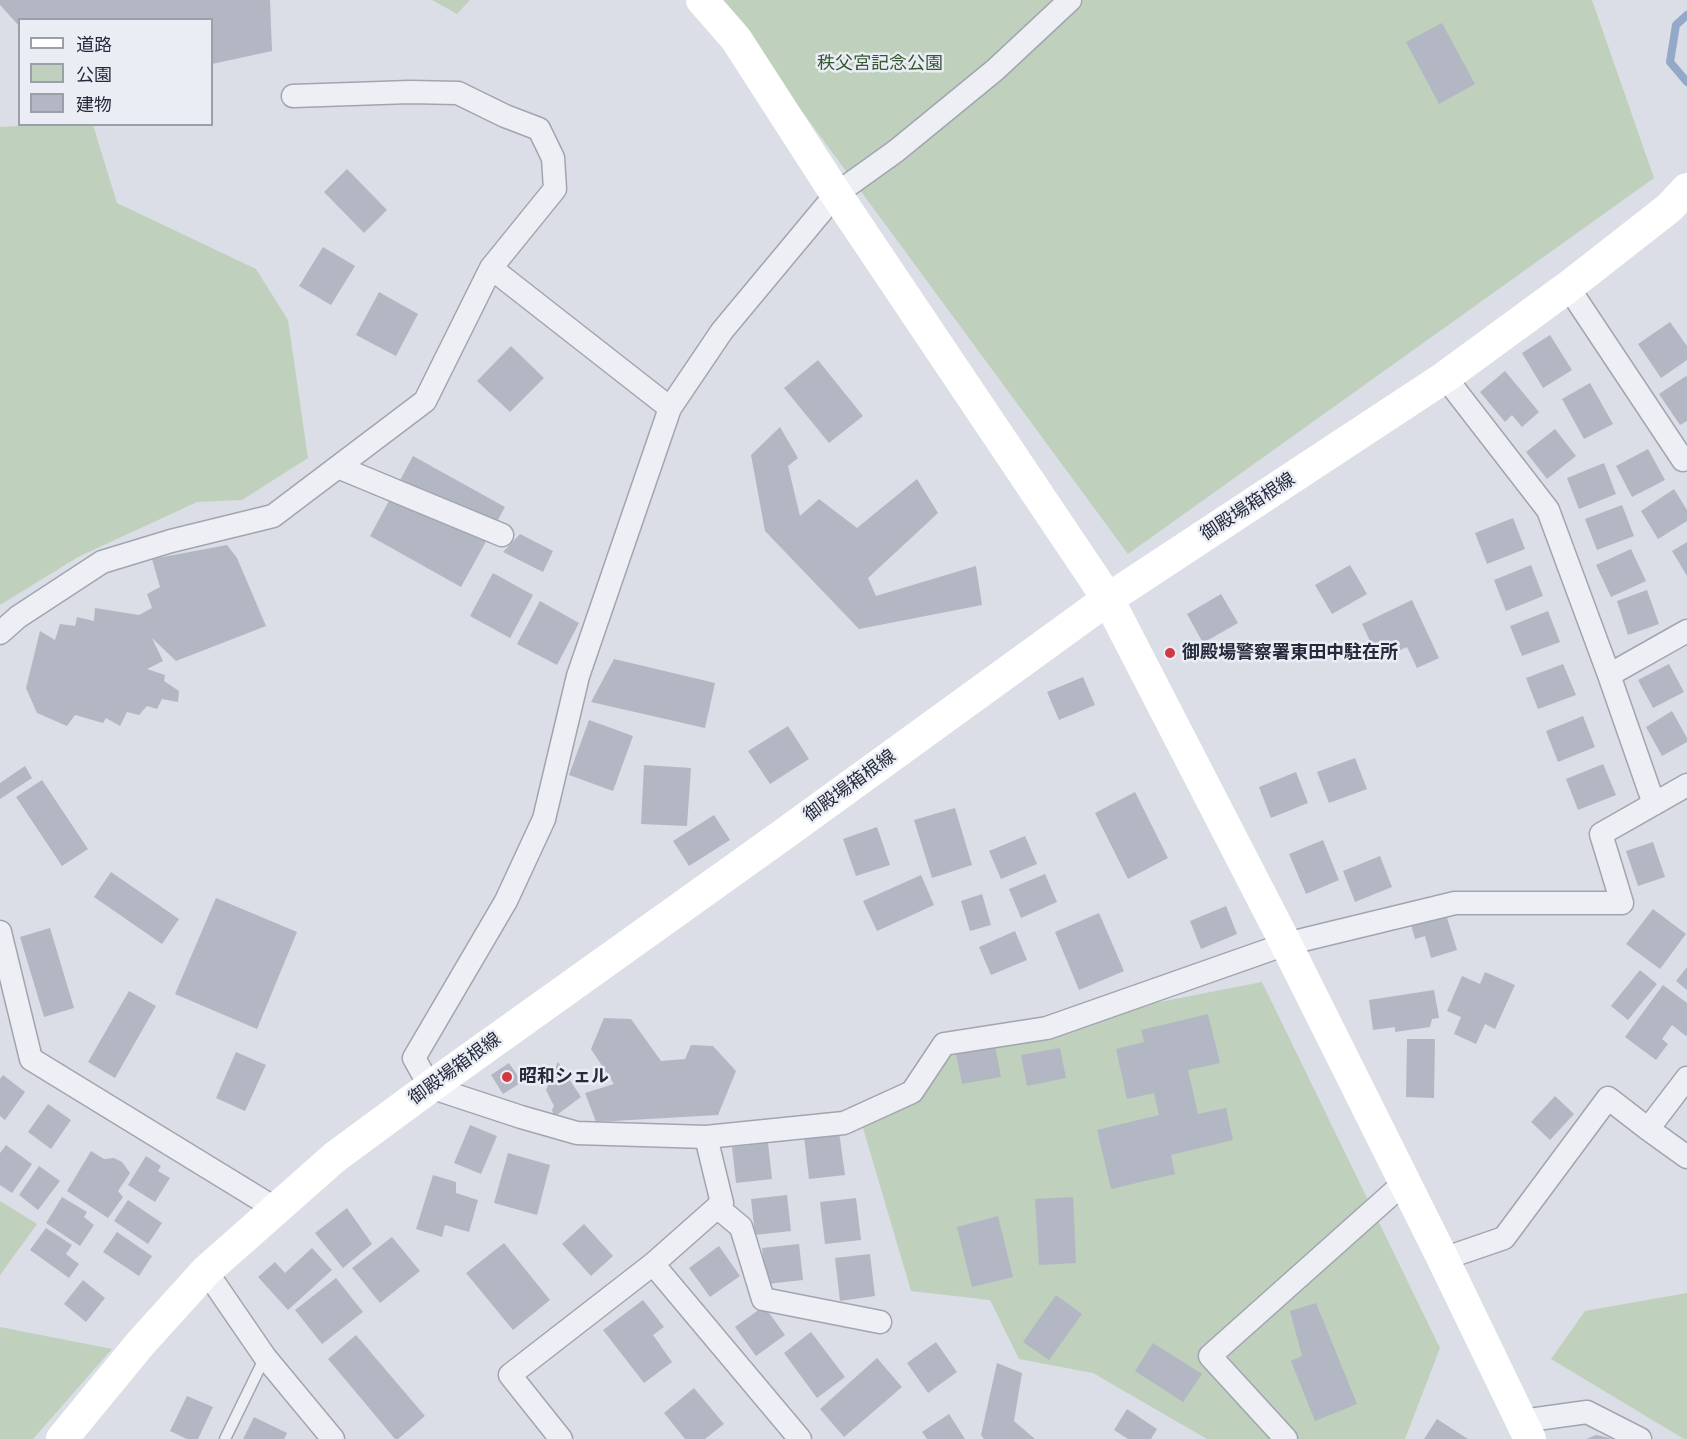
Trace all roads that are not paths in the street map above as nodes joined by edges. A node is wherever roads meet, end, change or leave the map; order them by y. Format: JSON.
{"nodes":[{"id":1,"x":702,"y":0,"type":"edge"},
{"id":2,"x":1070,"y":0,"type":"edge"},
{"id":3,"x":293,"y":96,"type":"dead end"},
{"id":4,"x":1687,"y":189,"type":"edge"},
{"id":5,"x":836,"y":194,"type":"junction"},
{"id":6,"x":491,"y":268,"type":"junction"},
{"id":7,"x":1568,"y":287,"type":"junction"},
{"id":8,"x":1445,"y":377,"type":"junction"},
{"id":9,"x":670,"y":408,"type":"junction"},
{"id":10,"x":1687,"y":457,"type":"edge"},
{"id":11,"x":338,"y":467,"type":"junction"},
{"id":12,"x":502,"y":535,"type":"dead end"},
{"id":13,"x":1108,"y":599,"type":"junction"},
{"id":14,"x":1687,"y":632,"type":"edge"},
{"id":15,"x":0,"y":633,"type":"edge"},
{"id":16,"x":1609,"y":675,"type":"junction"},
{"id":17,"x":1687,"y":785,"type":"edge"},
{"id":18,"x":1654,"y":804,"type":"junction"},
{"id":19,"x":0,"y":932,"type":"edge"},
{"id":20,"x":1286,"y":944,"type":"junction"},
{"id":21,"x":1687,"y":1078,"type":"edge"},
{"id":22,"x":430,"y":1087,"type":"junction"},
{"id":23,"x":1648,"y":1129,"type":"junction"},
{"id":24,"x":706,"y":1137,"type":"junction"},
{"id":25,"x":1687,"y":1157,"type":"edge"},
{"id":26,"x":1405,"y":1182,"type":"junction"},
{"id":27,"x":717,"y":1207,"type":"junction"},
{"id":28,"x":276,"y":1209,"type":"junction"},
{"id":29,"x":1443,"y":1259,"type":"junction"},
{"id":30,"x":653,"y":1264,"type":"junction"},
{"id":31,"x":206,"y":1271,"type":"junction"},
{"id":32,"x":880,"y":1322,"type":"dead end"},
{"id":33,"x":265,"y":1357,"type":"junction"},
{"id":34,"x":1526,"y":1430,"type":"edge"},
{"id":35,"x":62,"y":1439,"type":"edge"},
{"id":36,"x":225,"y":1439,"type":"edge"},
{"id":37,"x":333,"y":1439,"type":"edge"},
{"id":38,"x":561,"y":1439,"type":"edge"},
{"id":39,"x":800,"y":1439,"type":"edge"},
{"id":40,"x":1286,"y":1439,"type":"edge"},
{"id":41,"x":1640,"y":1439,"type":"edge"}],
"edges":[{"from":1,"to":5,"type":"main road"},
{"from":2,"to":5,"type":"street"},
{"from":3,"to":6,"type":"street"},
{"from":4,"to":7,"type":"main road","name":"御殿場箱根線"},
{"from":5,"to":9,"type":"street"},
{"from":5,"to":13,"type":"main road"},
{"from":6,"to":9,"type":"street"},
{"from":6,"to":11,"type":"street"},
{"from":7,"to":8,"type":"main road","name":"御殿場箱根線"},
{"from":7,"to":10,"type":"street"},
{"from":8,"to":13,"type":"main road","name":"御殿場箱根線"},
{"from":8,"to":16,"type":"street"},
{"from":9,"to":22,"type":"street"},
{"from":11,"to":12,"type":"street"},
{"from":11,"to":15,"type":"street"},
{"from":13,"to":20,"type":"main road"},
{"from":13,"to":22,"type":"main road","name":"御殿場箱根線"},
{"from":14,"to":16,"type":"street"},
{"from":16,"to":18,"type":"street"},
{"from":17,"to":18,"type":"street"},
{"from":18,"to":20,"type":"street"},
{"from":19,"to":28,"type":"street"},
{"from":20,"to":24,"type":"street"},
{"from":20,"to":26,"type":"main road"},
{"from":21,"to":23,"type":"street"},
{"from":22,"to":24,"type":"street"},
{"from":22,"to":28,"type":"main road","name":"御殿場箱根線"},
{"from":23,"to":25,"type":"street"},
{"from":23,"to":29,"type":"street"},
{"from":24,"to":27,"type":"street"},
{"from":26,"to":29,"type":"main road"},
{"from":26,"to":40,"type":"street"},
{"from":27,"to":30,"type":"street"},
{"from":27,"to":32,"type":"street"},
{"from":28,"to":31,"type":"main road","name":"御殿場箱根線"},
{"from":29,"to":34,"type":"main road"},
{"from":30,"to":38,"type":"street"},
{"from":30,"to":39,"type":"street"},
{"from":31,"to":33,"type":"street"},
{"from":31,"to":35,"type":"main road","name":"御殿場箱根線"},
{"from":33,"to":36,"type":"lane"},
{"from":33,"to":37,"type":"street"},
{"from":34,"to":41,"type":"street"}]}
